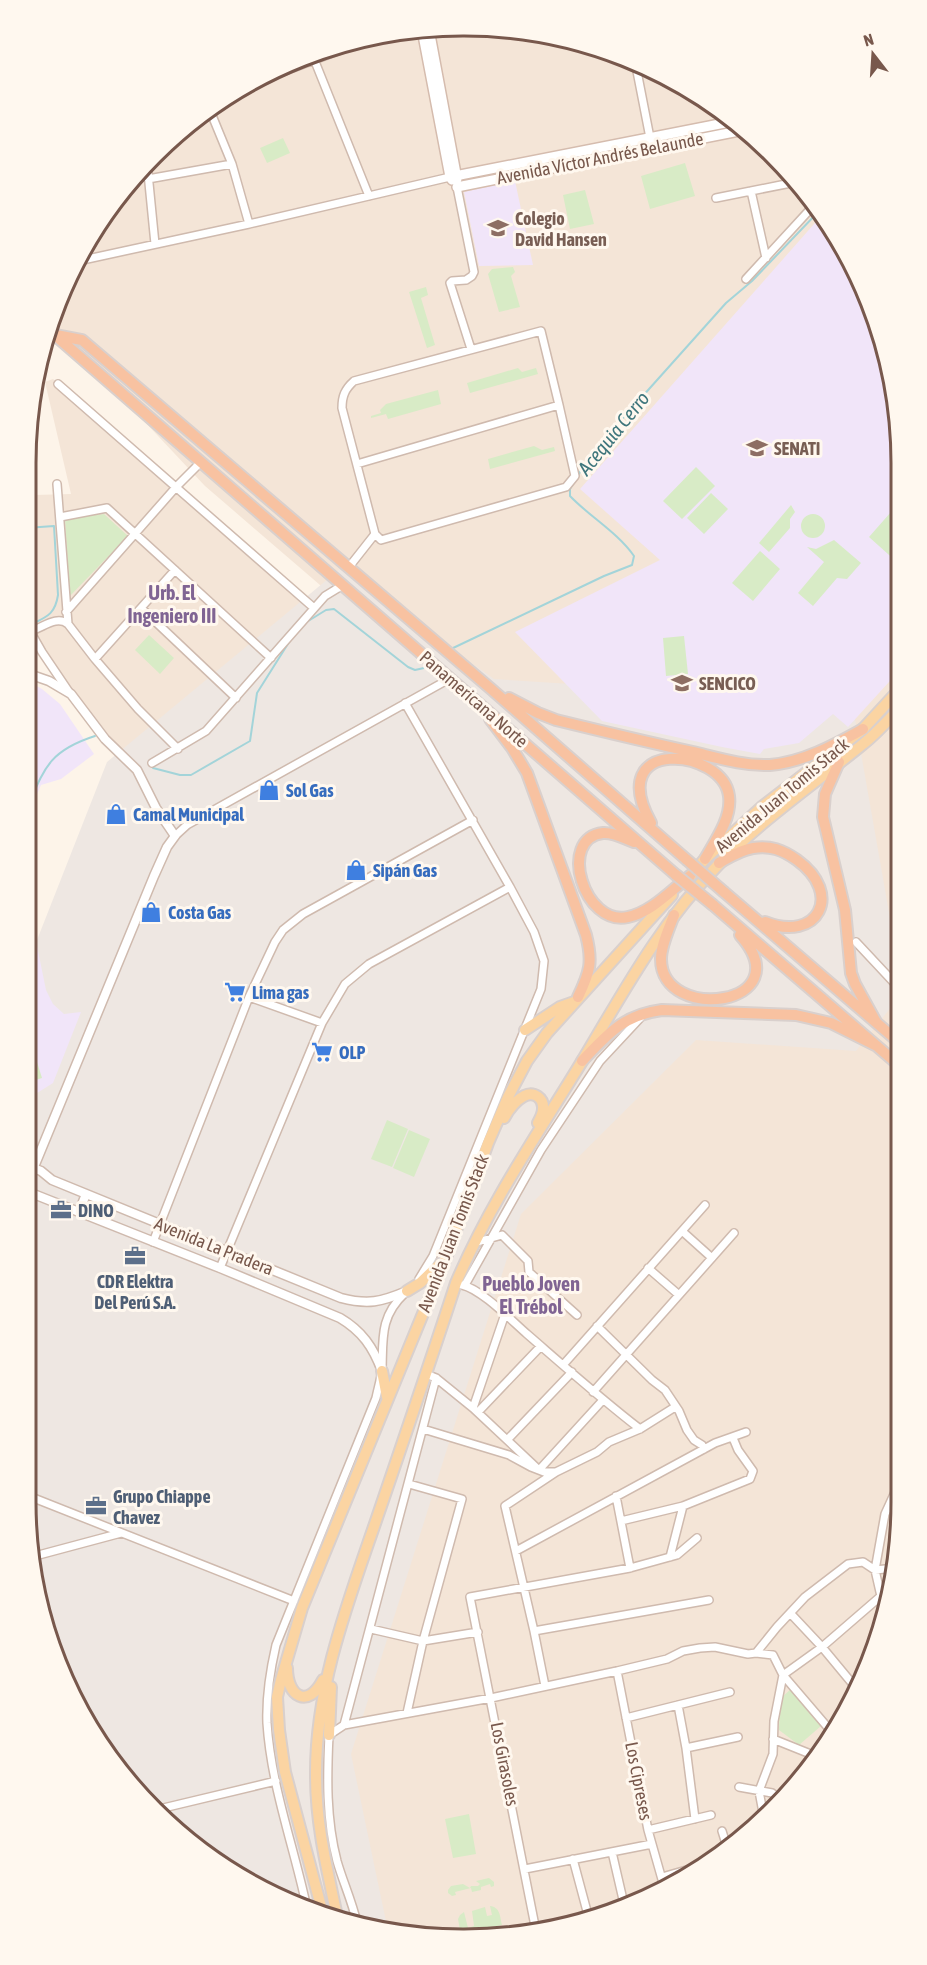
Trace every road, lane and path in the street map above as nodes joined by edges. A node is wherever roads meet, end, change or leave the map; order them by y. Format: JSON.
{"nodes":[{"id":1,"x":424,"y":38,"type":"edge"},
{"id":2,"x":430,"y":38,"type":"edge"},
{"id":3,"x":315,"y":63,"type":"edge"},
{"id":4,"x":637,"y":73,"type":"edge"},
{"id":5,"x":213,"y":117,"type":"edge"},
{"id":6,"x":723,"y":123,"type":"edge"},
{"id":7,"x":733,"y":131,"type":"edge"},
{"id":8,"x":650,"y":137,"type":"junction"},
{"id":9,"x":652,"y":148,"type":"junction"},
{"id":10,"x":232,"y":164,"type":"junction"},
{"id":11,"x":148,"y":176,"type":"edge"},
{"id":12,"x":454,"y":176,"type":"junction"},
{"id":13,"x":148,"y":179,"type":"junction"},
{"id":14,"x":787,"y":184,"type":"edge"},
{"id":15,"x":457,"y":187,"type":"junction"},
{"id":16,"x":751,"y":191,"type":"junction"},
{"id":17,"x":369,"y":196,"type":"junction"},
{"id":18,"x":716,"y":198,"type":"dead end"},
{"id":19,"x":809,"y":211,"type":"edge"},
{"id":20,"x":249,"y":224,"type":"junction"},
{"id":21,"x":155,"y":244,"type":"junction"},
{"id":22,"x":766,"y":258,"type":"junction"},
{"id":23,"x":88,"y":259,"type":"edge"},
{"id":24,"x":746,"y":279,"type":"dead end"},
{"id":25,"x":57,"y":333,"type":"edge"},
{"id":26,"x":56,"y":336,"type":"edge"},
{"id":27,"x":471,"y":349,"type":"junction"},
{"id":28,"x":58,"y":384,"type":"dead end"},
{"id":29,"x":559,"y":405,"type":"junction"},
{"id":30,"x":201,"y":462,"type":"junction"},
{"id":31,"x":357,"y":464,"type":"junction"},
{"id":32,"x":57,"y":484,"type":"dead end"},
{"id":33,"x":177,"y":486,"type":"junction"},
{"id":34,"x":60,"y":517,"type":"junction"},
{"id":35,"x":135,"y":534,"type":"junction"},
{"id":36,"x":375,"y":534,"type":"junction"},
{"id":37,"x":349,"y":567,"type":"junction"},
{"id":38,"x":175,"y":570,"type":"junction"},
{"id":39,"x":343,"y":585,"type":"junction"},
{"id":40,"x":141,"y":608,"type":"junction"},
{"id":41,"x":314,"y":608,"type":"junction"},
{"id":42,"x":66,"y":612,"type":"junction"},
{"id":43,"x":68,"y":624,"type":"junction"},
{"id":44,"x":36,"y":629,"type":"dead end"},
{"id":45,"x":36,"y":642,"type":"edge"},
{"id":46,"x":271,"y":658,"type":"junction"},
{"id":47,"x":95,"y":659,"type":"junction"},
{"id":48,"x":36,"y":676,"type":"edge"},
{"id":49,"x":451,"y":678,"type":"junction"},
{"id":50,"x":490,"y":688,"type":"junction"},
{"id":51,"x":71,"y":694,"type":"junction"},
{"id":52,"x":236,"y":698,"type":"junction"},
{"id":53,"x":473,"y":698,"type":"junction"},
{"id":54,"x":891,"y":699,"type":"edge"},
{"id":55,"x":405,"y":703,"type":"junction"},
{"id":56,"x":891,"y":717,"type":"edge"},
{"id":57,"x":863,"y":729,"type":"junction"},
{"id":58,"x":178,"y":749,"type":"junction"},
{"id":59,"x":839,"y":762,"type":"junction"},
{"id":60,"x":152,"y":763,"type":"dead end"},
{"id":61,"x":473,"y":820,"type":"junction"},
{"id":62,"x":655,"y":831,"type":"junction"},
{"id":63,"x":175,"y":836,"type":"junction"},
{"id":64,"x":642,"y":846,"type":"junction"},
{"id":65,"x":705,"y":859,"type":"junction"},
{"id":66,"x":719,"y":863,"type":"junction"},
{"id":67,"x":690,"y":876,"type":"junction"},
{"id":68,"x":510,"y":887,"type":"junction"},
{"id":69,"x":674,"y":915,"type":"junction"},
{"id":70,"x":729,"y":918,"type":"junction"},
{"id":71,"x":757,"y":919,"type":"junction"},
{"id":72,"x":856,"y":942,"type":"dead end"},
{"id":73,"x":891,"y":979,"type":"edge"},
{"id":74,"x":249,"y":997,"type":"junction"},
{"id":75,"x":576,"y":999,"type":"junction"},
{"id":76,"x":645,"y":1012,"type":"junction"},
{"id":77,"x":876,"y":1022,"type":"junction"},
{"id":78,"x":322,"y":1023,"type":"junction"},
{"id":79,"x":525,"y":1030,"type":"junction"},
{"id":80,"x":607,"y":1035,"type":"junction"},
{"id":81,"x":891,"y":1035,"type":"edge"},
{"id":82,"x":877,"y":1046,"type":"junction"},
{"id":83,"x":610,"y":1050,"type":"junction"},
{"id":84,"x":891,"y":1058,"type":"edge"},
{"id":85,"x":580,"y":1065,"type":"junction"},
{"id":86,"x":590,"y":1076,"type":"junction"},
{"id":87,"x":573,"y":1102,"type":"junction"},
{"id":88,"x":556,"y":1103,"type":"junction"},
{"id":89,"x":488,"y":1143,"type":"junction"},
{"id":90,"x":527,"y":1148,"type":"junction"},
{"id":91,"x":36,"y":1152,"type":"edge"},
{"id":92,"x":36,"y":1170,"type":"edge"},
{"id":93,"x":86,"y":1194,"type":"junction"},
{"id":94,"x":36,"y":1196,"type":"edge"},
{"id":95,"x":705,"y":1205,"type":"dead end"},
{"id":96,"x":79,"y":1212,"type":"junction"},
{"id":97,"x":160,"y":1224,"type":"junction"},
{"id":98,"x":682,"y":1231,"type":"junction"},
{"id":99,"x":734,"y":1233,"type":"dead end"},
{"id":100,"x":490,"y":1239,"type":"junction"},
{"id":101,"x":153,"y":1242,"type":"junction"},
{"id":102,"x":473,"y":1243,"type":"junction"},
{"id":103,"x":228,"y":1252,"type":"junction"},
{"id":104,"x":712,"y":1258,"type":"junction"},
{"id":105,"x":445,"y":1260,"type":"junction"},
{"id":106,"x":220,"y":1268,"type":"junction"},
{"id":107,"x":648,"y":1268,"type":"junction"},
{"id":108,"x":460,"y":1284,"type":"junction"},
{"id":109,"x":407,"y":1291,"type":"junction"},
{"id":110,"x":679,"y":1295,"type":"junction"},
{"id":111,"x":505,"y":1314,"type":"junction"},
{"id":112,"x":577,"y":1315,"type":"dead end"},
{"id":113,"x":597,"y":1326,"type":"junction"},
{"id":114,"x":541,"y":1346,"type":"junction"},
{"id":115,"x":626,"y":1353,"type":"junction"},
{"id":116,"x":564,"y":1365,"type":"junction"},
{"id":117,"x":381,"y":1371,"type":"junction"},
{"id":118,"x":572,"y":1372,"type":"junction"},
{"id":119,"x":431,"y":1376,"type":"junction"},
{"id":120,"x":593,"y":1392,"type":"junction"},
{"id":121,"x":388,"y":1398,"type":"junction"},
{"id":122,"x":602,"y":1401,"type":"junction"},
{"id":123,"x":675,"y":1407,"type":"junction"},
{"id":124,"x":476,"y":1410,"type":"junction"},
{"id":125,"x":423,"y":1429,"type":"junction"},
{"id":126,"x":640,"y":1429,"type":"junction"},
{"id":127,"x":746,"y":1432,"type":"dead end"},
{"id":128,"x":734,"y":1438,"type":"junction"},
{"id":129,"x":508,"y":1439,"type":"junction"},
{"id":130,"x":704,"y":1449,"type":"junction"},
{"id":131,"x":539,"y":1470,"type":"junction"},
{"id":132,"x":555,"y":1472,"type":"junction"},
{"id":133,"x":409,"y":1484,"type":"junction"},
{"id":134,"x":616,"y":1496,"type":"junction"},
{"id":135,"x":36,"y":1498,"type":"edge"},
{"id":136,"x":891,"y":1501,"type":"edge"},
{"id":137,"x":684,"y":1506,"type":"junction"},
{"id":138,"x":621,"y":1521,"type":"junction"},
{"id":139,"x":121,"y":1533,"type":"junction"},
{"id":140,"x":697,"y":1538,"type":"dead end"},
{"id":141,"x":516,"y":1551,"type":"junction"},
{"id":142,"x":40,"y":1554,"type":"edge"},
{"id":143,"x":670,"y":1557,"type":"junction"},
{"id":144,"x":630,"y":1568,"type":"junction"},
{"id":145,"x":885,"y":1569,"type":"edge"},
{"id":146,"x":875,"y":1570,"type":"junction"},
{"id":147,"x":524,"y":1587,"type":"junction"},
{"id":148,"x":881,"y":1594,"type":"edge"},
{"id":149,"x":880,"y":1597,"type":"edge"},
{"id":150,"x":709,"y":1600,"type":"dead end"},
{"id":151,"x":294,"y":1601,"type":"junction"},
{"id":152,"x":791,"y":1614,"type":"junction"},
{"id":153,"x":371,"y":1629,"type":"junction"},
{"id":154,"x":534,"y":1631,"type":"junction"},
{"id":155,"x":478,"y":1632,"type":"junction"},
{"id":156,"x":423,"y":1641,"type":"junction"},
{"id":157,"x":822,"y":1647,"type":"junction"},
{"id":158,"x":335,"y":1650,"type":"junction"},
{"id":159,"x":287,"y":1653,"type":"junction"},
{"id":160,"x":756,"y":1653,"type":"junction"},
{"id":161,"x":617,"y":1671,"type":"junction"},
{"id":162,"x":783,"y":1675,"type":"junction"},
{"id":163,"x":851,"y":1682,"type":"edge"},
{"id":164,"x":545,"y":1686,"type":"junction"},
{"id":165,"x":730,"y":1692,"type":"dead end"},
{"id":166,"x":491,"y":1698,"type":"junction"},
{"id":167,"x":678,"y":1705,"type":"junction"},
{"id":168,"x":407,"y":1713,"type":"junction"},
{"id":169,"x":626,"y":1718,"type":"junction"},
{"id":170,"x":344,"y":1725,"type":"junction"},
{"id":171,"x":827,"y":1726,"type":"edge"},
{"id":172,"x":328,"y":1735,"type":"junction"},
{"id":173,"x":738,"y":1737,"type":"dead end"},
{"id":174,"x":773,"y":1739,"type":"junction"},
{"id":175,"x":686,"y":1748,"type":"junction"},
{"id":176,"x":809,"y":1754,"type":"edge"},
{"id":177,"x":276,"y":1781,"type":"junction"},
{"id":178,"x":739,"y":1787,"type":"dead end"},
{"id":179,"x":759,"y":1791,"type":"junction"},
{"id":180,"x":774,"y":1795,"type":"edge"},
{"id":181,"x":165,"y":1808,"type":"edge"},
{"id":182,"x":762,"y":1808,"type":"edge"},
{"id":183,"x":711,"y":1815,"type":"dead end"},
{"id":184,"x":695,"y":1819,"type":"junction"},
{"id":185,"x":648,"y":1830,"type":"junction"},
{"id":186,"x":722,"y":1831,"type":"dead end"},
{"id":187,"x":725,"y":1840,"type":"edge"},
{"id":188,"x":652,"y":1844,"type":"junction"},
{"id":189,"x":612,"y":1852,"type":"junction"},
{"id":190,"x":573,"y":1859,"type":"junction"},
{"id":191,"x":525,"y":1869,"type":"junction"},
{"id":192,"x":674,"y":1874,"type":"edge"},
{"id":193,"x":662,"y":1877,"type":"joint"},
{"id":194,"x":304,"y":1898,"type":"edge"},
{"id":195,"x":623,"y":1898,"type":"edge"},
{"id":196,"x":320,"y":1904,"type":"edge"},
{"id":197,"x":335,"y":1909,"type":"edge"},
{"id":198,"x":586,"y":1910,"type":"edge"},
{"id":199,"x":355,"y":1915,"type":"edge"},
{"id":200,"x":535,"y":1923,"type":"edge"}],
"edges":[{"from":1,"to":12,"type":"main road"},
{"from":2,"to":12,"type":"main road"},
{"from":3,"to":17,"type":"street"},
{"from":4,"to":8,"type":"street"},
{"from":5,"to":10,"type":"street"},
{"from":6,"to":8,"type":"main road","name":"Avenida Víctor Andrés Belaunde"},
{"from":7,"to":9,"type":"main road","name":"Avenida Víctor Andrés Belaunde"},
{"from":8,"to":9,"type":"street"},
{"from":8,"to":12,"type":"main road","name":"Avenida Víctor Andrés Belaunde"},
{"from":9,"to":15,"type":"main road","name":"Avenida Víctor Andrés Belaunde"},
{"from":10,"to":13,"type":"street"},
{"from":10,"to":20,"type":"street"},
{"from":11,"to":13,"type":"street"},
{"from":12,"to":15,"type":"main road"},
{"from":12,"to":17,"type":"street"},
{"from":13,"to":21,"type":"street"},
{"from":14,"to":16,"type":"street"},
{"from":15,"to":27,"type":"street"},
{"from":16,"to":18,"type":"street"},
{"from":16,"to":22,"type":"street"},
{"from":17,"to":20,"type":"street"},
{"from":19,"to":22,"type":"street"},
{"from":20,"to":21,"type":"street"},
{"from":21,"to":23,"type":"street"},
{"from":22,"to":24,"type":"street"},
{"from":25,"to":37,"type":"highway","name":"Panamericana Norte"},
{"from":26,"to":30,"type":"highway","name":"Panamericana Norte"},
{"from":27,"to":29,"type":"street"},
{"from":27,"to":31,"type":"street"},
{"from":28,"to":33,"type":"street"},
{"from":29,"to":31,"type":"street"},
{"from":29,"to":36,"type":"street"},
{"from":30,"to":33,"type":"street"},
{"from":30,"to":39,"type":"highway","name":"Panamericana Norte"},
{"from":31,"to":36,"type":"street"},
{"from":32,"to":34,"type":"street"},
{"from":33,"to":35,"type":"street"},
{"from":33,"to":41,"type":"street"},
{"from":34,"to":35,"type":"street"},
{"from":34,"to":42,"type":"street"},
{"from":35,"to":38,"type":"street"},
{"from":35,"to":42,"type":"street"},
{"from":36,"to":37,"type":"street"},
{"from":37,"to":50,"type":"highway","name":"Panamericana Norte"},
{"from":38,"to":40,"type":"street"},
{"from":38,"to":46,"type":"street"},
{"from":39,"to":41,"type":"street"},
{"from":39,"to":49,"type":"highway","name":"Panamericana Norte"},
{"from":40,"to":47,"type":"street"},
{"from":40,"to":52,"type":"street"},
{"from":41,"to":46,"type":"street"},
{"from":42,"to":43,"type":"street"},
{"from":43,"to":44,"type":"street"},
{"from":43,"to":47,"type":"street"},
{"from":45,"to":51,"type":"street"},
{"from":46,"to":52,"type":"street"},
{"from":47,"to":58,"type":"street"},
{"from":48,"to":51,"type":"street"},
{"from":49,"to":53,"type":"highway","name":"Panamericana Norte"},
{"from":49,"to":55,"type":"street"},
{"from":50,"to":57,"type":"highway"},
{"from":50,"to":62,"type":"highway","name":"Panamericana Norte"},
{"from":51,"to":63,"type":"street"},
{"from":52,"to":58,"type":"street"},
{"from":53,"to":64,"type":"highway","name":"Panamericana Norte"},
{"from":53,"to":75,"type":"highway"},
{"from":54,"to":57,"type":"main road","name":"Avenida Juan Tomis Stack"},
{"from":55,"to":61,"type":"street","name":"Avenida Juan Tomis Stack"},
{"from":55,"to":63,"type":"street"},
{"from":56,"to":59,"type":"main road","name":"Avenida Juan Tomis Stack"},
{"from":57,"to":65,"type":"main road","name":"Avenida Juan Tomis Stack"},
{"from":58,"to":60,"type":"street"},
{"from":59,"to":66,"type":"main road","name":"Avenida Juan Tomis Stack"},
{"from":59,"to":77,"type":"highway"},
{"from":61,"to":68,"type":"street","name":"Avenida Juan Tomis Stack"},
{"from":61,"to":74,"type":"street"},
{"from":62,"to":65,"type":"highway"},
{"from":62,"to":71,"type":"highway","name":"Panamericana Norte","bridge":true},
{"from":63,"to":91,"type":"street"},
{"from":64,"to":67,"type":"highway"},
{"from":64,"to":70,"type":"highway","name":"Panamericana Norte","bridge":true},
{"from":65,"to":67,"type":"main road","name":"Avenida Juan Tomis Stack"},
{"from":66,"to":69,"type":"main road","name":"Avenida Juan Tomis Stack"},
{"from":66,"to":71,"type":"highway"},
{"from":67,"to":75,"type":"main road","name":"Avenida Juan Tomis Stack"},
{"from":68,"to":78,"type":"street"},
{"from":68,"to":79,"type":"street","name":"Avenida Juan Tomis Stack"},
{"from":69,"to":70,"type":"highway"},
{"from":69,"to":85,"type":"main road","name":"Avenida Juan Tomis Stack"},
{"from":70,"to":82,"type":"highway","name":"Panamericana Norte"},
{"from":71,"to":77,"type":"highway","name":"Panamericana Norte"},
{"from":72,"to":73,"type":"street"},
{"from":74,"to":78,"type":"street"},
{"from":74,"to":97,"type":"street"},
{"from":75,"to":79,"type":"main road"},
{"from":75,"to":89,"type":"main road","name":"Avenida Juan Tomis Stack"},
{"from":76,"to":80,"type":"highway"},
{"from":76,"to":82,"type":"highway"},
{"from":76,"to":83,"type":"street","name":"Avenida Juan Tomis Stack"},
{"from":77,"to":81,"type":"highway","name":"Panamericana Norte"},
{"from":78,"to":103,"type":"street"},
{"from":79,"to":109,"type":"street","name":"Avenida Juan Tomis Stack"},
{"from":80,"to":83,"type":"street"},
{"from":80,"to":85,"type":"highway"},
{"from":82,"to":84,"type":"highway","name":"Panamericana Norte"},
{"from":83,"to":86,"type":"street","name":"Avenida Juan Tomis Stack"},
{"from":85,"to":86,"type":"street"},
{"from":85,"to":88,"type":"main road","name":"Avenida Juan Tomis Stack"},
{"from":86,"to":87,"type":"street","name":"Avenida Juan Tomis Stack"},
{"from":87,"to":88,"type":"street"},
{"from":87,"to":100,"type":"street","name":"Avenida Juan Tomis Stack"},
{"from":88,"to":90,"type":"main road","name":"Avenida Juan Tomis Stack"},
{"from":89,"to":90,"type":"main road"},
{"from":89,"to":105,"type":"main road","name":"Avenida Juan Tomis Stack"},
{"from":90,"to":102,"type":"main road","name":"Avenida Juan Tomis Stack"},
{"from":92,"to":93,"type":"street","name":"Avenida La Pradera"},
{"from":93,"to":96,"type":"street"},
{"from":93,"to":97,"type":"street","name":"Avenida La Pradera"},
{"from":94,"to":96,"type":"street","name":"Avenida La Pradera"},
{"from":95,"to":98,"type":"street"},
{"from":96,"to":101,"type":"street","name":"Avenida La Pradera"},
{"from":97,"to":101,"type":"street"},
{"from":97,"to":103,"type":"street","name":"Avenida La Pradera"},
{"from":98,"to":104,"type":"street"},
{"from":98,"to":107,"type":"street"},
{"from":99,"to":104,"type":"street"},
{"from":100,"to":102,"type":"street"},
{"from":100,"to":108,"type":"street","name":"Avenida Juan Tomis Stack"},
{"from":100,"to":112,"type":"street"},
{"from":101,"to":106,"type":"street","name":"Avenida La Pradera"},
{"from":102,"to":108,"type":"main road","name":"Avenida Juan Tomis Stack"},
{"from":103,"to":106,"type":"street"},
{"from":103,"to":109,"type":"street","name":"Avenida La Pradera"},
{"from":104,"to":110,"type":"street"},
{"from":105,"to":109,"type":"main road"},
{"from":105,"to":121,"type":"main road","name":"Avenida Juan Tomis Stack"},
{"from":106,"to":117,"type":"street","name":"Avenida La Pradera"},
{"from":107,"to":110,"type":"street"},
{"from":107,"to":113,"type":"street"},
{"from":108,"to":111,"type":"street"},
{"from":108,"to":119,"type":"main road","name":"Avenida Juan Tomis Stack"},
{"from":109,"to":117,"type":"street","name":"Avenida Juan Tomis Stack"},
{"from":110,"to":115,"type":"street"},
{"from":111,"to":114,"type":"street"},
{"from":111,"to":124,"type":"street"},
{"from":113,"to":115,"type":"street"},
{"from":113,"to":116,"type":"street"},
{"from":114,"to":116,"type":"street"},
{"from":114,"to":124,"type":"street"},
{"from":115,"to":120,"type":"street"},
{"from":115,"to":123,"type":"street"},
{"from":116,"to":118,"type":"street"},
{"from":117,"to":121,"type":"main road"},
{"from":117,"to":151,"type":"street","name":"Avenida Juan Tomis Stack"},
{"from":118,"to":120,"type":"street"},
{"from":118,"to":129,"type":"street"},
{"from":119,"to":124,"type":"street"},
{"from":119,"to":125,"type":"street"},
{"from":119,"to":158,"type":"main road","name":"Avenida Juan Tomis Stack"},
{"from":120,"to":122,"type":"street"},
{"from":121,"to":159,"type":"main road","name":"Avenida Juan Tomis Stack"},
{"from":122,"to":126,"type":"street"},
{"from":122,"to":131,"type":"street"},
{"from":123,"to":126,"type":"street"},
{"from":123,"to":130,"type":"street"},
{"from":124,"to":129,"type":"street"},
{"from":125,"to":131,"type":"street"},
{"from":125,"to":133,"type":"street"},
{"from":126,"to":132,"type":"street"},
{"from":127,"to":128,"type":"street"},
{"from":128,"to":130,"type":"street"},
{"from":128,"to":137,"type":"street"},
{"from":129,"to":131,"type":"street"},
{"from":130,"to":134,"type":"street"},
{"from":131,"to":132,"type":"street"},
{"from":132,"to":141,"type":"street"},
{"from":133,"to":153,"type":"street"},
{"from":133,"to":156,"type":"street"},
{"from":134,"to":138,"type":"street"},
{"from":134,"to":141,"type":"street"},
{"from":135,"to":139,"type":"street"},
{"from":136,"to":146,"type":"street"},
{"from":137,"to":138,"type":"street"},
{"from":137,"to":143,"type":"street"},
{"from":138,"to":144,"type":"street"},
{"from":139,"to":142,"type":"street"},
{"from":139,"to":151,"type":"street"},
{"from":140,"to":143,"type":"street"},
{"from":141,"to":147,"type":"street"},
{"from":143,"to":144,"type":"street"},
{"from":144,"to":147,"type":"street"},
{"from":145,"to":146,"type":"street"},
{"from":146,"to":148,"type":"street"},
{"from":146,"to":152,"type":"street"},
{"from":147,"to":154,"type":"street"},
{"from":147,"to":155,"type":"street","name":"Los Girasoles"},
{"from":149,"to":157,"type":"street"},
{"from":150,"to":154,"type":"street"},
{"from":151,"to":177,"type":"street","name":"Avenida Juan Tomis Stack"},
{"from":152,"to":157,"type":"street"},
{"from":152,"to":160,"type":"street"},
{"from":153,"to":156,"type":"street"},
{"from":153,"to":170,"type":"street"},
{"from":154,"to":164,"type":"street"},
{"from":155,"to":156,"type":"street"},
{"from":155,"to":166,"type":"street","name":"Los Girasoles"},
{"from":156,"to":168,"type":"street"},
{"from":157,"to":162,"type":"street"},
{"from":157,"to":163,"type":"street"},
{"from":158,"to":159,"type":"main road"},
{"from":158,"to":172,"type":"main road"},
{"from":158,"to":197,"type":"main road","name":"Avenida Juan Tomis Stack"},
{"from":159,"to":196,"type":"main road","name":"Avenida Juan Tomis Stack"},
{"from":160,"to":161,"type":"street"},
{"from":160,"to":162,"type":"street"},
{"from":161,"to":164,"type":"street"},
{"from":161,"to":169,"type":"street","name":"Los Cipreses"},
{"from":162,"to":171,"type":"street"},
{"from":162,"to":174,"type":"street"},
{"from":164,"to":166,"type":"street"},
{"from":165,"to":167,"type":"street"},
{"from":166,"to":168,"type":"street"},
{"from":166,"to":191,"type":"street","name":"Los Girasoles"},
{"from":167,"to":169,"type":"street"},
{"from":167,"to":175,"type":"street"},
{"from":168,"to":170,"type":"street"},
{"from":169,"to":185,"type":"street","name":"Los Cipreses"},
{"from":170,"to":172,"type":"street"},
{"from":172,"to":199,"type":"street"},
{"from":173,"to":175,"type":"street"},
{"from":174,"to":176,"type":"street"},
{"from":174,"to":179,"type":"street"},
{"from":175,"to":184,"type":"street"},
{"from":177,"to":181,"type":"street"},
{"from":177,"to":194,"type":"street","name":"Avenida Juan Tomis Stack"},
{"from":178,"to":179,"type":"street"},
{"from":179,"to":180,"type":"street"},
{"from":179,"to":182,"type":"street"},
{"from":183,"to":184,"type":"street"},
{"from":184,"to":185,"type":"street"},
{"from":185,"to":188,"type":"street","name":"Los Cipreses"},
{"from":186,"to":187,"type":"street"},
{"from":188,"to":189,"type":"street"},
{"from":188,"to":193,"type":"street","name":"Los Cipreses"},
{"from":189,"to":190,"type":"street"},
{"from":189,"to":195,"type":"street"},
{"from":190,"to":191,"type":"street"},
{"from":190,"to":198,"type":"street"},
{"from":191,"to":200,"type":"street","name":"Los Girasoles"},
{"from":192,"to":193,"type":"street"}]}
